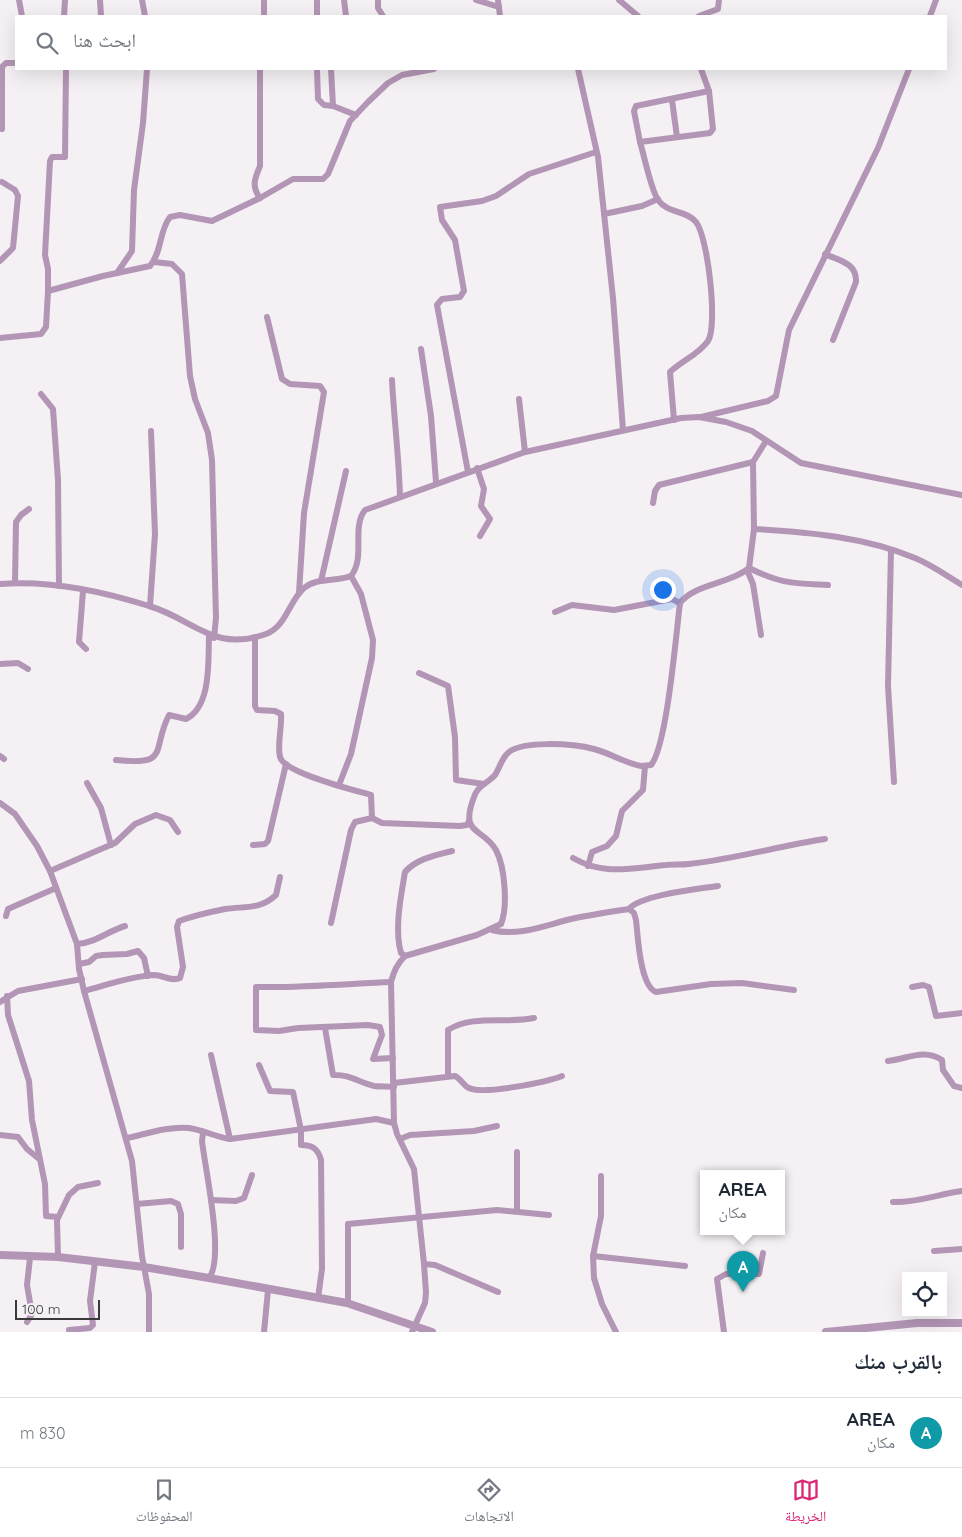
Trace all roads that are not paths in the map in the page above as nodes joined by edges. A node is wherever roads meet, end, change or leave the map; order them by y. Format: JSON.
{"nodes":[{"id":1,"x":19,"y":0,"type":"edge"},
{"id":2,"x":65,"y":0,"type":"edge"},
{"id":3,"x":100,"y":0,"type":"edge"},
{"id":4,"x":142,"y":0,"type":"edge"},
{"id":5,"x":264,"y":0,"type":"edge"},
{"id":6,"x":317,"y":0,"type":"edge"},
{"id":7,"x":344,"y":0,"type":"edge"},
{"id":8,"x":378,"y":0,"type":"edge"},
{"id":9,"x":476,"y":0,"type":"edge"},
{"id":10,"x":619,"y":0,"type":"edge"},
{"id":11,"x":719,"y":0,"type":"edge"},
{"id":12,"x":936,"y":0,"type":"edge"},
{"id":13,"x":499,"y":4,"type":"edge"},
{"id":14,"x":22,"y":15,"type":"edge"},
{"id":15,"x":64,"y":15,"type":"edge"},
{"id":16,"x":101,"y":15,"type":"edge"},
{"id":17,"x":145,"y":15,"type":"edge"},
{"id":18,"x":264,"y":15,"type":"edge"},
{"id":19,"x":317,"y":15,"type":"edge"},
{"id":20,"x":346,"y":15,"type":"edge"},
{"id":21,"x":382,"y":15,"type":"edge"},
{"id":22,"x":637,"y":15,"type":"edge"},
{"id":23,"x":702,"y":15,"type":"edge"},
{"id":24,"x":930,"y":15,"type":"edge"},
{"id":25,"x":15,"y":64,"type":"edge"},
{"id":26,"x":66,"y":70,"type":"edge"},
{"id":27,"x":147,"y":70,"type":"edge"},
{"id":28,"x":260,"y":70,"type":"edge"},
{"id":29,"x":318,"y":70,"type":"edge"},
{"id":30,"x":331,"y":70,"type":"edge"},
{"id":31,"x":423,"y":70,"type":"edge"},
{"id":32,"x":578,"y":70,"type":"edge"},
{"id":33,"x":701,"y":70,"type":"edge"},
{"id":34,"x":909,"y":70,"type":"edge"},
{"id":35,"x":402,"y":72,"type":"edge"},
{"id":36,"x":709,"y":91,"type":"junction"},
{"id":37,"x":672,"y":100,"type":"junction"},
{"id":38,"x":333,"y":106,"type":"junction"},
{"id":39,"x":356,"y":115,"type":"junction"},
{"id":40,"x":2,"y":129,"type":"dead end"},
{"id":41,"x":676,"y":137,"type":"junction"},
{"id":42,"x":640,"y":142,"type":"junction"},
{"id":43,"x":596,"y":152,"type":"junction"},
{"id":44,"x":2,"y":182,"type":"dead end"},
{"id":45,"x":260,"y":198,"type":"junction"},
{"id":46,"x":658,"y":200,"type":"junction"},
{"id":47,"x":604,"y":214,"type":"junction"},
{"id":48,"x":825,"y":254,"type":"junction"},
{"id":49,"x":0,"y":260,"type":"edge"},
{"id":50,"x":154,"y":262,"type":"junction"},
{"id":51,"x":117,"y":274,"type":"junction"},
{"id":52,"x":48,"y":291,"type":"junction"},
{"id":53,"x":267,"y":317,"type":"dead end"},
{"id":54,"x":0,"y":338,"type":"edge"},
{"id":55,"x":833,"y":340,"type":"dead end"},
{"id":56,"x":421,"y":349,"type":"dead end"},
{"id":57,"x":392,"y":380,"type":"dead end"},
{"id":58,"x":41,"y":394,"type":"dead end"},
{"id":59,"x":519,"y":399,"type":"dead end"},
{"id":60,"x":699,"y":417,"type":"junction"},
{"id":61,"x":674,"y":420,"type":"junction"},
{"id":62,"x":623,"y":430,"type":"junction"},
{"id":63,"x":151,"y":431,"type":"dead end"},
{"id":64,"x":766,"y":441,"type":"junction"},
{"id":65,"x":525,"y":452,"type":"junction"},
{"id":66,"x":753,"y":462,"type":"junction"},
{"id":67,"x":477,"y":468,"type":"junction"},
{"id":68,"x":346,"y":471,"type":"dead end"},
{"id":69,"x":468,"y":472,"type":"junction"},
{"id":70,"x":436,"y":482,"type":"junction"},
{"id":71,"x":962,"y":495,"type":"edge"},
{"id":72,"x":400,"y":497,"type":"junction"},
{"id":73,"x":653,"y":503,"type":"dead end"},
{"id":74,"x":29,"y":509,"type":"dead end"},
{"id":75,"x":754,"y":529,"type":"junction"},
{"id":76,"x":480,"y":536,"type":"dead end"},
{"id":77,"x":891,"y":550,"type":"junction"},
{"id":78,"x":748,"y":569,"type":"junction"},
{"id":79,"x":351,"y":576,"type":"junction"},
{"id":80,"x":321,"y":581,"type":"junction"},
{"id":81,"x":15,"y":583,"type":"junction"},
{"id":82,"x":0,"y":584,"type":"edge"},
{"id":83,"x":828,"y":585,"type":"dead end"},
{"id":84,"x":962,"y":585,"type":"edge"},
{"id":85,"x":60,"y":586,"type":"junction"},
{"id":86,"x":83,"y":591,"type":"junction"},
{"id":87,"x":299,"y":593,"type":"junction"},
{"id":88,"x":680,"y":602,"type":"junction"},
{"id":89,"x":150,"y":606,"type":"junction"},
{"id":90,"x":556,"y":612,"type":"dead end"},
{"id":91,"x":761,"y":635,"type":"dead end"},
{"id":92,"x":211,"y":637,"type":"junction"},
{"id":93,"x":255,"y":637,"type":"junction"},
{"id":94,"x":86,"y":649,"type":"dead end"},
{"id":95,"x":0,"y":664,"type":"edge"},
{"id":96,"x":28,"y":669,"type":"dead end"},
{"id":97,"x":419,"y":673,"type":"dead end"},
{"id":98,"x":116,"y":760,"type":"dead end"},
{"id":99,"x":286,"y":764,"type":"junction"},
{"id":100,"x":645,"y":766,"type":"junction"},
{"id":101,"x":894,"y":782,"type":"dead end"},
{"id":102,"x":87,"y":783,"type":"dead end"},
{"id":103,"x":484,"y":784,"type":"junction"},
{"id":104,"x":339,"y":785,"type":"junction"},
{"id":105,"x":0,"y":803,"type":"edge"},
{"id":106,"x":372,"y":818,"type":"junction"},
{"id":107,"x":469,"y":821,"type":"junction"},
{"id":108,"x":178,"y":832,"type":"dead end"},
{"id":109,"x":825,"y":839,"type":"dead end"},
{"id":110,"x":111,"y":845,"type":"junction"},
{"id":111,"x":254,"y":845,"type":"dead end"},
{"id":112,"x":452,"y":852,"type":"dead end"},
{"id":113,"x":573,"y":858,"type":"dead end"},
{"id":114,"x":588,"y":866,"type":"junction"},
{"id":115,"x":50,"y":871,"type":"junction"},
{"id":116,"x":280,"y":877,"type":"dead end"},
{"id":117,"x":718,"y":886,"type":"dead end"},
{"id":118,"x":56,"y":888,"type":"junction"},
{"id":119,"x":629,"y":909,"type":"junction"},
{"id":120,"x":6,"y":916,"type":"dead end"},
{"id":121,"x":331,"y":923,"type":"dead end"},
{"id":122,"x":125,"y":926,"type":"dead end"},
{"id":123,"x":492,"y":930,"type":"junction"},
{"id":124,"x":77,"y":944,"type":"junction"},
{"id":125,"x":405,"y":956,"type":"junction"},
{"id":126,"x":79,"y":964,"type":"junction"},
{"id":127,"x":148,"y":976,"type":"junction"},
{"id":128,"x":82,"y":979,"type":"junction"},
{"id":129,"x":392,"y":982,"type":"junction"},
{"id":130,"x":912,"y":987,"type":"dead end"},
{"id":131,"x":794,"y":990,"type":"dead end"},
{"id":132,"x":84,"y":991,"type":"junction"},
{"id":133,"x":7,"y":996,"type":"junction"},
{"id":134,"x":0,"y":1002,"type":"edge"},
{"id":135,"x":962,"y":1013,"type":"edge"},
{"id":136,"x":534,"y":1018,"type":"dead end"},
{"id":137,"x":325,"y":1028,"type":"junction"},
{"id":138,"x":211,"y":1055,"type":"dead end"},
{"id":139,"x":394,"y":1058,"type":"junction"},
{"id":140,"x":888,"y":1062,"type":"dead end"},
{"id":141,"x":259,"y":1065,"type":"dead end"},
{"id":142,"x":448,"y":1076,"type":"junction"},
{"id":143,"x":562,"y":1076,"type":"dead end"},
{"id":144,"x":394,"y":1085,"type":"junction"},
{"id":145,"x":962,"y":1088,"type":"edge"},
{"id":146,"x":394,"y":1123,"type":"junction"},
{"id":147,"x":497,"y":1126,"type":"dead end"},
{"id":148,"x":301,"y":1130,"type":"junction"},
{"id":149,"x":203,"y":1133,"type":"junction"},
{"id":150,"x":0,"y":1135,"type":"edge"},
{"id":151,"x":127,"y":1138,"type":"junction"},
{"id":152,"x":230,"y":1139,"type":"junction"},
{"id":153,"x":400,"y":1139,"type":"junction"},
{"id":154,"x":517,"y":1152,"type":"dead end"},
{"id":155,"x":39,"y":1159,"type":"junction"},
{"id":156,"x":252,"y":1175,"type":"dead end"},
{"id":157,"x":601,"y":1176,"type":"dead end"},
{"id":158,"x":98,"y":1183,"type":"dead end"},
{"id":159,"x":962,"y":1191,"type":"edge"},
{"id":160,"x":211,"y":1200,"type":"junction"},
{"id":161,"x":893,"y":1202,"type":"dead end"},
{"id":162,"x":137,"y":1204,"type":"junction"},
{"id":163,"x":517,"y":1211,"type":"junction"},
{"id":164,"x":548,"y":1215,"type":"dead end"},
{"id":165,"x":420,"y":1216,"type":"junction"},
{"id":166,"x":58,"y":1217,"type":"junction"},
{"id":167,"x":181,"y":1247,"type":"dead end"},
{"id":168,"x":962,"y":1249,"type":"edge"},
{"id":169,"x":934,"y":1251,"type":"dead end"},
{"id":170,"x":763,"y":1253,"type":"dead end"},
{"id":171,"x":0,"y":1255,"type":"edge"},
{"id":172,"x":593,"y":1256,"type":"junction"},
{"id":173,"x":58,"y":1257,"type":"junction"},
{"id":174,"x":30,"y":1258,"type":"junction"},
{"id":175,"x":95,"y":1262,"type":"junction"},
{"id":176,"x":424,"y":1264,"type":"junction"},
{"id":177,"x":685,"y":1266,"type":"dead end"},
{"id":178,"x":144,"y":1267,"type":"junction"},
{"id":179,"x":209,"y":1278,"type":"junction"},
{"id":180,"x":268,"y":1290,"type":"junction"},
{"id":181,"x":498,"y":1292,"type":"dead end"},
{"id":182,"x":318,"y":1298,"type":"junction"},
{"id":183,"x":348,"y":1303,"type":"junction"},
{"id":184,"x":27,"y":1322,"type":"dead end"},
{"id":185,"x":962,"y":1323,"type":"edge"},
{"id":186,"x":413,"y":1329,"type":"edge"},
{"id":187,"x":886,"y":1329,"type":"edge"},
{"id":188,"x":69,"y":1330,"type":"dead end"},
{"id":189,"x":148,"y":1332,"type":"edge"},
{"id":190,"x":264,"y":1332,"type":"edge"},
{"id":191,"x":432,"y":1332,"type":"edge"},
{"id":192,"x":616,"y":1332,"type":"edge"},
{"id":193,"x":724,"y":1332,"type":"edge"},
{"id":194,"x":826,"y":1332,"type":"edge"}],
"edges":[{"from":1,"to":14,"type":"street"},
{"from":2,"to":15,"type":"street"},
{"from":3,"to":16,"type":"street"},
{"from":4,"to":17,"type":"street"},
{"from":5,"to":18,"type":"street"},
{"from":6,"to":19,"type":"street"},
{"from":7,"to":20,"type":"street"},
{"from":8,"to":21,"type":"street"},
{"from":9,"to":13,"type":"street"},
{"from":10,"to":22,"type":"street"},
{"from":11,"to":23,"type":"street"},
{"from":12,"to":24,"type":"street"},
{"from":25,"to":40,"type":"street"},
{"from":26,"to":52,"type":"street"},
{"from":27,"to":51,"type":"street"},
{"from":28,"to":45,"type":"street"},
{"from":29,"to":38,"type":"street"},
{"from":30,"to":38,"type":"street"},
{"from":31,"to":35,"type":"street"},
{"from":32,"to":43,"type":"street"},
{"from":33,"to":36,"type":"street"},
{"from":34,"to":48,"type":"street"},
{"from":35,"to":39,"type":"street"},
{"from":36,"to":37,"type":"street"},
{"from":36,"to":41,"type":"street"},
{"from":37,"to":41,"type":"street"},
{"from":37,"to":42,"type":"street"},
{"from":38,"to":39,"type":"street"},
{"from":39,"to":45,"type":"street"},
{"from":41,"to":42,"type":"street"},
{"from":42,"to":46,"type":"street"},
{"from":43,"to":47,"type":"street"},
{"from":43,"to":69,"type":"street"},
{"from":44,"to":49,"type":"street"},
{"from":45,"to":50,"type":"street"},
{"from":46,"to":47,"type":"street"},
{"from":46,"to":61,"type":"street"},
{"from":47,"to":62,"type":"street"},
{"from":48,"to":55,"type":"street"},
{"from":48,"to":60,"type":"street"},
{"from":50,"to":51,"type":"street"},
{"from":50,"to":92,"type":"street"},
{"from":51,"to":52,"type":"street"},
{"from":52,"to":54,"type":"street"},
{"from":53,"to":87,"type":"street"},
{"from":56,"to":70,"type":"street"},
{"from":57,"to":72,"type":"street"},
{"from":58,"to":85,"type":"street"},
{"from":59,"to":65,"type":"street"},
{"from":60,"to":61,"type":"street"},
{"from":60,"to":64,"type":"street"},
{"from":61,"to":62,"type":"street"},
{"from":62,"to":65,"type":"street"},
{"from":63,"to":89,"type":"street"},
{"from":64,"to":66,"type":"street"},
{"from":64,"to":71,"type":"street"},
{"from":65,"to":67,"type":"street"},
{"from":66,"to":73,"type":"street"},
{"from":66,"to":75,"type":"street"},
{"from":67,"to":69,"type":"street"},
{"from":67,"to":76,"type":"street"},
{"from":68,"to":80,"type":"street"},
{"from":69,"to":70,"type":"street"},
{"from":70,"to":72,"type":"street"},
{"from":72,"to":79,"type":"street"},
{"from":74,"to":81,"type":"street"},
{"from":75,"to":77,"type":"street"},
{"from":75,"to":78,"type":"street"},
{"from":77,"to":84,"type":"street"},
{"from":77,"to":101,"type":"street"},
{"from":78,"to":83,"type":"street"},
{"from":78,"to":88,"type":"street"},
{"from":78,"to":91,"type":"street"},
{"from":79,"to":80,"type":"street"},
{"from":79,"to":104,"type":"street"},
{"from":80,"to":87,"type":"street"},
{"from":81,"to":82,"type":"street"},
{"from":81,"to":85,"type":"street"},
{"from":85,"to":86,"type":"street"},
{"from":86,"to":89,"type":"street"},
{"from":86,"to":94,"type":"street"},
{"from":87,"to":93,"type":"street"},
{"from":88,"to":90,"type":"street"},
{"from":88,"to":100,"type":"street"},
{"from":89,"to":92,"type":"street"},
{"from":92,"to":93,"type":"street"},
{"from":92,"to":98,"type":"street"},
{"from":93,"to":99,"type":"street"},
{"from":95,"to":96,"type":"street"},
{"from":97,"to":103,"type":"street"},
{"from":99,"to":104,"type":"street"},
{"from":99,"to":111,"type":"street"},
{"from":100,"to":103,"type":"street"},
{"from":100,"to":114,"type":"street"},
{"from":102,"to":110,"type":"street"},
{"from":103,"to":107,"type":"street"},
{"from":104,"to":106,"type":"street"},
{"from":105,"to":115,"type":"street"},
{"from":106,"to":107,"type":"street"},
{"from":106,"to":121,"type":"street"},
{"from":107,"to":123,"type":"street"},
{"from":108,"to":110,"type":"street"},
{"from":109,"to":114,"type":"street"},
{"from":110,"to":115,"type":"street"},
{"from":112,"to":125,"type":"street"},
{"from":113,"to":114,"type":"street"},
{"from":115,"to":118,"type":"street"},
{"from":116,"to":127,"type":"street"},
{"from":117,"to":119,"type":"street"},
{"from":118,"to":120,"type":"street"},
{"from":118,"to":124,"type":"street"},
{"from":119,"to":123,"type":"street"},
{"from":119,"to":131,"type":"street"},
{"from":122,"to":124,"type":"street"},
{"from":123,"to":125,"type":"street"},
{"from":124,"to":126,"type":"street"},
{"from":125,"to":129,"type":"street"},
{"from":126,"to":127,"type":"street"},
{"from":126,"to":128,"type":"street"},
{"from":127,"to":132,"type":"street"},
{"from":128,"to":132,"type":"street"},
{"from":128,"to":133,"type":"street"},
{"from":129,"to":137,"type":"street"},
{"from":129,"to":139,"type":"street"},
{"from":130,"to":135,"type":"street"},
{"from":132,"to":151,"type":"street"},
{"from":133,"to":134,"type":"street"},
{"from":133,"to":155,"type":"street"},
{"from":136,"to":142,"type":"street"},
{"from":137,"to":139,"type":"street"},
{"from":137,"to":144,"type":"street"},
{"from":138,"to":152,"type":"street"},
{"from":139,"to":144,"type":"street"},
{"from":140,"to":145,"type":"street"},
{"from":141,"to":148,"type":"street"},
{"from":142,"to":143,"type":"street"},
{"from":142,"to":144,"type":"street"},
{"from":144,"to":146,"type":"street"},
{"from":146,"to":148,"type":"street"},
{"from":146,"to":153,"type":"street"},
{"from":147,"to":153,"type":"street"},
{"from":148,"to":152,"type":"street"},
{"from":148,"to":182,"type":"street"},
{"from":149,"to":151,"type":"street"},
{"from":149,"to":152,"type":"street"},
{"from":149,"to":160,"type":"street"},
{"from":150,"to":155,"type":"street"},
{"from":151,"to":162,"type":"street"},
{"from":153,"to":165,"type":"street"},
{"from":154,"to":163,"type":"street"},
{"from":155,"to":166,"type":"street"},
{"from":156,"to":160,"type":"street"},
{"from":157,"to":172,"type":"street"},
{"from":158,"to":166,"type":"street"},
{"from":159,"to":161,"type":"street"},
{"from":160,"to":179,"type":"street"},
{"from":162,"to":167,"type":"street"},
{"from":162,"to":178,"type":"street"},
{"from":163,"to":164,"type":"street"},
{"from":163,"to":165,"type":"street"},
{"from":165,"to":176,"type":"street"},
{"from":165,"to":183,"type":"street"},
{"from":166,"to":173,"type":"street"},
{"from":168,"to":169,"type":"street"},
{"from":170,"to":193,"type":"street"},
{"from":171,"to":174,"type":"street"},
{"from":172,"to":177,"type":"street"},
{"from":172,"to":192,"type":"street"},
{"from":173,"to":174,"type":"street"},
{"from":173,"to":175,"type":"street"},
{"from":174,"to":184,"type":"street"},
{"from":175,"to":178,"type":"street"},
{"from":175,"to":188,"type":"street"},
{"from":176,"to":181,"type":"street"},
{"from":176,"to":186,"type":"street"},
{"from":178,"to":179,"type":"street"},
{"from":178,"to":189,"type":"street"},
{"from":179,"to":180,"type":"street"},
{"from":180,"to":182,"type":"street"},
{"from":180,"to":190,"type":"street"},
{"from":182,"to":183,"type":"street"},
{"from":183,"to":186,"type":"street"},
{"from":185,"to":187,"type":"street"},
{"from":186,"to":191,"type":"street"},
{"from":187,"to":194,"type":"street"}]}
